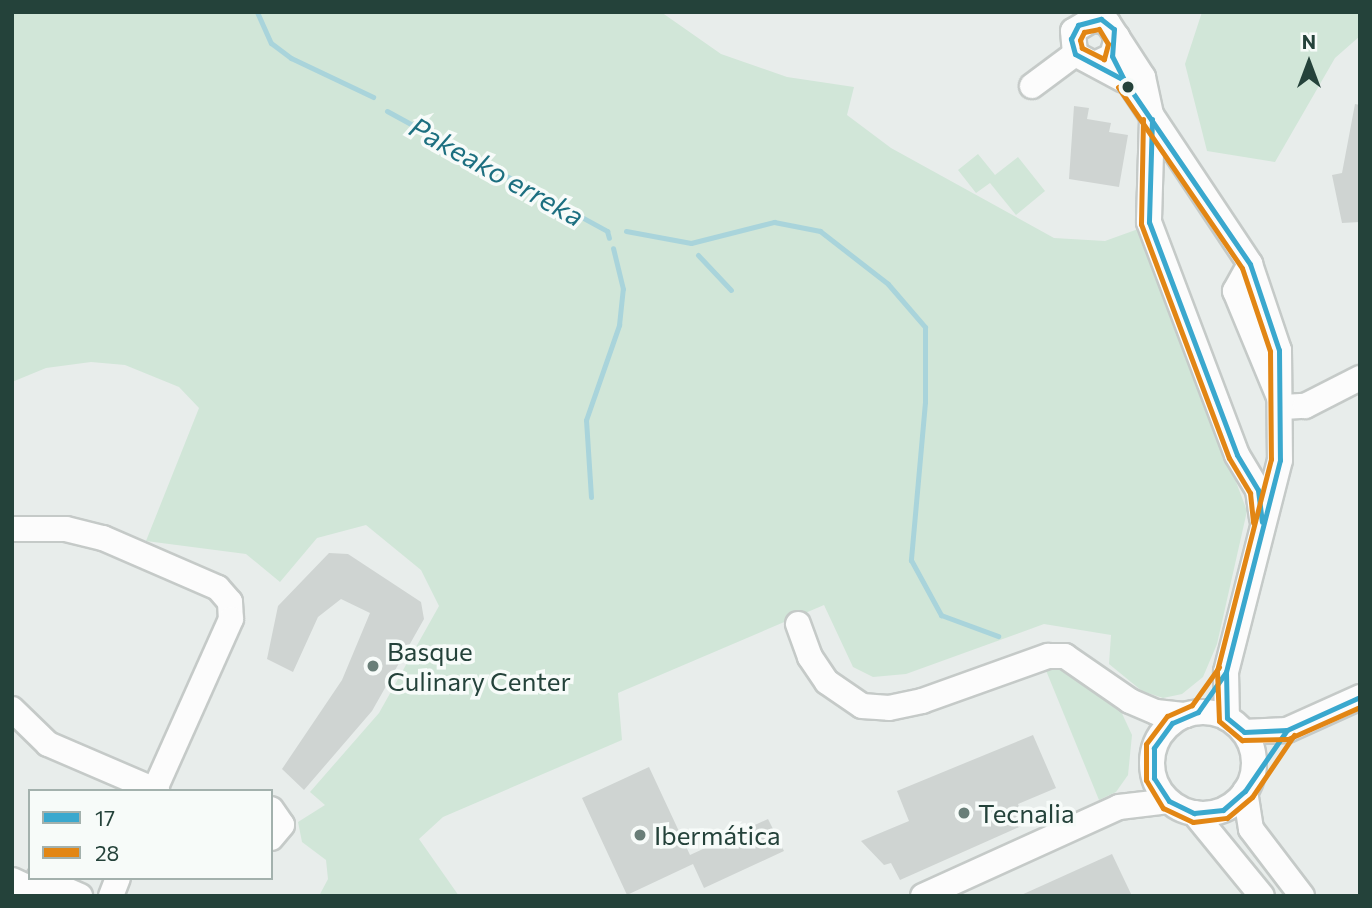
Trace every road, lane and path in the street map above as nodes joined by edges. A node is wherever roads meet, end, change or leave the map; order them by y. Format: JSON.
{"nodes":[{"id":1,"x":1077,"y":18,"type":"edge"},
{"id":2,"x":1101,"y":41,"type":"edge"},
{"id":3,"x":1032,"y":86,"type":"dead end"},
{"id":4,"x":1152,"y":119,"type":"junction"},
{"id":5,"x":1360,"y":378,"type":"edge"},
{"id":6,"x":1283,"y":407,"type":"junction"},
{"id":7,"x":1262,"y":522,"type":"junction"},
{"id":8,"x":12,"y":529,"type":"edge"},
{"id":9,"x":798,"y":624,"type":"dead end"},
{"id":10,"x":1226,"y":672,"type":"junction"},
{"id":11,"x":1360,"y":697,"type":"edge"},
{"id":12,"x":1130,"y":701,"type":"junction"},
{"id":13,"x":12,"y":709,"type":"edge"},
{"id":14,"x":1192,"y":714,"type":"junction"},
{"id":15,"x":1236,"y":725,"type":"junction"},
{"id":16,"x":1287,"y":730,"type":"junction"},
{"id":17,"x":1153,"y":757,"type":"junction"},
{"id":18,"x":1249,"y":783,"type":"junction"},
{"id":19,"x":153,"y":789,"type":"edge"},
{"id":20,"x":155,"y":789,"type":"edge"},
{"id":21,"x":1169,"y":801,"type":"junction"},
{"id":22,"x":1119,"y":807,"type":"junction"},
{"id":23,"x":273,"y":812,"type":"edge"},
{"id":24,"x":1194,"y":813,"type":"junction"},
{"id":25,"x":273,"y":836,"type":"edge"},
{"id":26,"x":27,"y":880,"type":"edge"},
{"id":27,"x":61,"y":896,"type":"edge"},
{"id":28,"x":80,"y":896,"type":"edge"},
{"id":29,"x":923,"y":896,"type":"edge"},
{"id":30,"x":1262,"y":896,"type":"edge"},
{"id":31,"x":1302,"y":896,"type":"edge"}],
"edges":[{"from":1,"to":2,"type":"street"},
{"from":2,"to":3,"type":"street"},
{"from":2,"to":4,"type":"street"},
{"from":2,"to":4,"type":"street"},
{"from":4,"to":6,"type":"street"},
{"from":4,"to":7,"type":"street"},
{"from":5,"to":6,"type":"street"},
{"from":6,"to":7,"type":"street"},
{"from":7,"to":10,"type":"street"},
{"from":8,"to":20,"type":"street"},
{"from":9,"to":12,"type":"street"},
{"from":10,"to":14,"type":"street"},
{"from":10,"to":15,"type":"street"},
{"from":11,"to":16,"type":"street"},
{"from":12,"to":14,"type":"street"},
{"from":12,"to":17,"type":"street"},
{"from":13,"to":19,"type":"street"},
{"from":14,"to":15,"type":"street"},
{"from":14,"to":17,"type":"street"},
{"from":15,"to":16,"type":"street"},
{"from":15,"to":18,"type":"street"},
{"from":16,"to":18,"type":"street"},
{"from":17,"to":21,"type":"street"},
{"from":17,"to":22,"type":"street"},
{"from":18,"to":24,"type":"street"},
{"from":18,"to":31,"type":"street"},
{"from":21,"to":22,"type":"street"},
{"from":21,"to":24,"type":"street"},
{"from":22,"to":29,"type":"street"},
{"from":23,"to":25,"type":"street"},
{"from":24,"to":30,"type":"street"},
{"from":26,"to":27,"type":"street"},
{"from":26,"to":28,"type":"street"}]}
